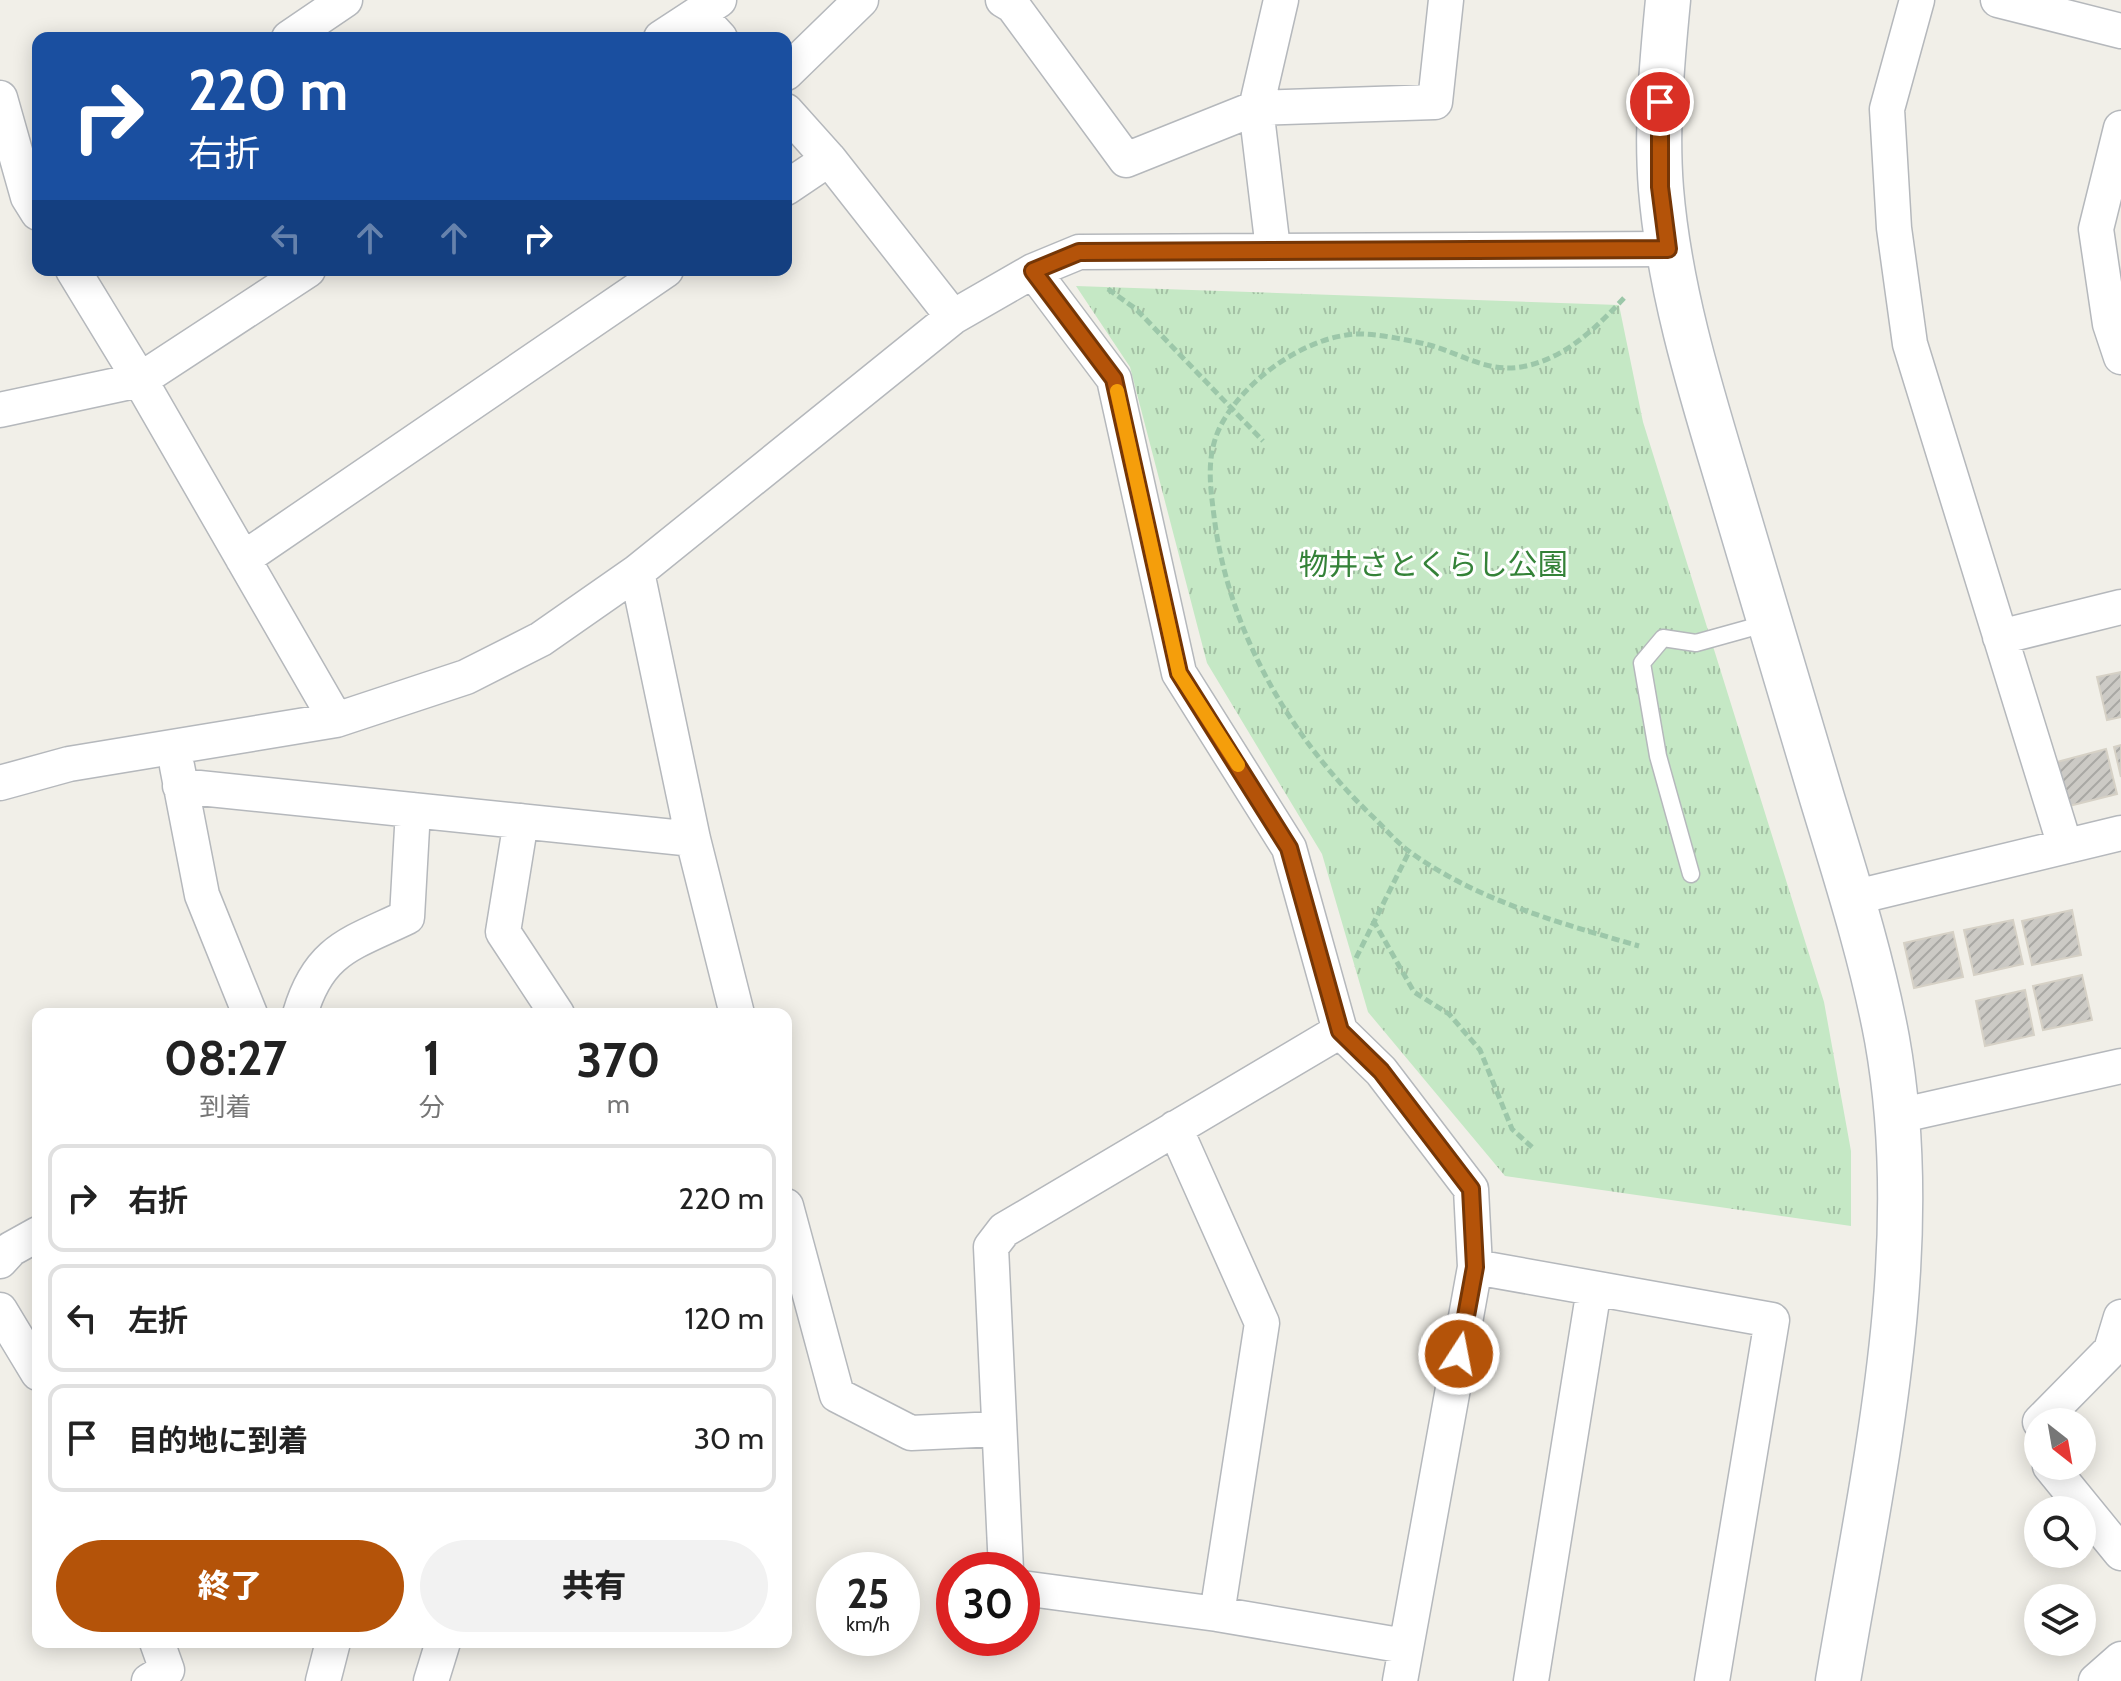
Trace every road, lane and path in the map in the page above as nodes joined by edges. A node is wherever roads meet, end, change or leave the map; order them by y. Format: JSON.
{"nodes":[{"id":1,"x":345,"y":0,"type":"edge"},
{"id":2,"x":861,"y":0,"type":"edge"},
{"id":3,"x":1003,"y":0,"type":"edge"},
{"id":4,"x":1281,"y":0,"type":"edge"},
{"id":5,"x":1446,"y":0,"type":"edge"},
{"id":6,"x":1668,"y":0,"type":"edge"},
{"id":7,"x":1917,"y":0,"type":"edge"},
{"id":8,"x":1998,"y":0,"type":"edge"},
{"id":9,"x":712,"y":17,"type":"edge"},
{"id":10,"x":2121,"y":31,"type":"edge"},
{"id":11,"x":298,"y":32,"type":"edge"},
{"id":12,"x":676,"y":32,"type":"edge"},
{"id":13,"x":792,"y":67,"type":"edge"},
{"id":14,"x":0,"y":98,"type":"edge"},
{"id":15,"x":1256,"y":108,"type":"junction"},
{"id":16,"x":792,"y":118,"type":"edge"},
{"id":17,"x":2121,"y":128,"type":"edge"},
{"id":18,"x":829,"y":159,"type":"junction"},
{"id":19,"x":792,"y":184,"type":"edge"},
{"id":20,"x":32,"y":203,"type":"edge"},
{"id":21,"x":1273,"y":249,"type":"junction"},
{"id":22,"x":1668,"y":249,"type":"junction"},
{"id":23,"x":1033,"y":271,"type":"junction"},
{"id":24,"x":77,"y":276,"type":"edge"},
{"id":25,"x":299,"y":276,"type":"edge"},
{"id":26,"x":657,"y":276,"type":"edge"},
{"id":27,"x":1103,"y":285,"type":"dead end"},
{"id":28,"x":1624,"y":298,"type":"dead end"},
{"id":29,"x":953,"y":317,"type":"junction"},
{"id":30,"x":2121,"y":357,"type":"edge"},
{"id":31,"x":140,"y":380,"type":"junction"},
{"id":32,"x":0,"y":410,"type":"edge"},
{"id":33,"x":1232,"y":411,"type":"junction"},
{"id":34,"x":1263,"y":441,"type":"dead end"},
{"id":35,"x":243,"y":559,"type":"junction"},
{"id":36,"x":637,"y":572,"type":"junction"},
{"id":37,"x":2121,"y":607,"type":"edge"},
{"id":38,"x":1770,"y":623,"type":"junction"},
{"id":39,"x":2000,"y":637,"type":"junction"},
{"id":40,"x":336,"y":720,"type":"junction"},
{"id":41,"x":172,"y":747,"type":"junction"},
{"id":42,"x":0,"y":783,"type":"edge"},
{"id":43,"x":180,"y":786,"type":"junction"},
{"id":44,"x":413,"y":810,"type":"junction"},
{"id":45,"x":521,"y":821,"type":"junction"},
{"id":46,"x":2121,"y":833,"type":"edge"},
{"id":47,"x":693,"y":839,"type":"junction"},
{"id":48,"x":2065,"y":846,"type":"junction"},
{"id":49,"x":1409,"y":852,"type":"junction"},
{"id":50,"x":1691,"y":874,"type":"dead end"},
{"id":51,"x":1852,"y":898,"type":"junction"},
{"id":52,"x":1373,"y":920,"type":"junction"},
{"id":53,"x":1639,"y":946,"type":"dead end"},
{"id":54,"x":248,"y":1008,"type":"edge"},
{"id":55,"x":302,"y":1008,"type":"edge"},
{"id":56,"x":553,"y":1008,"type":"edge"},
{"id":57,"x":735,"y":1008,"type":"edge"},
{"id":58,"x":1336,"y":1020,"type":"junction"},
{"id":59,"x":2119,"y":1072,"type":"edge"},
{"id":60,"x":1898,"y":1116,"type":"junction"},
{"id":61,"x":1175,"y":1128,"type":"junction"},
{"id":62,"x":1534,"y":1149,"type":"dead end"},
{"id":63,"x":792,"y":1228,"type":"edge"},
{"id":64,"x":32,"y":1237,"type":"edge"},
{"id":65,"x":0,"y":1261,"type":"edge"},
{"id":66,"x":1475,"y":1267,"type":"junction"},
{"id":67,"x":1594,"y":1289,"type":"junction"},
{"id":68,"x":0,"y":1310,"type":"edge"},
{"id":69,"x":2121,"y":1317,"type":"edge"},
{"id":70,"x":32,"y":1363,"type":"edge"},
{"id":71,"x":2054,"y":1408,"type":"edge"},
{"id":72,"x":997,"y":1429,"type":"junction"},
{"id":73,"x":2061,"y":1480,"type":"edge"},
{"id":74,"x":1005,"y":1552,"type":"edge"},
{"id":75,"x":2121,"y":1553,"type":"edge"},
{"id":76,"x":1040,"y":1590,"type":"edge"},
{"id":77,"x":1217,"y":1614,"type":"junction"},
{"id":78,"x":1405,"y":1646,"type":"junction"},
{"id":79,"x":159,"y":1648,"type":"edge"},
{"id":80,"x":331,"y":1648,"type":"edge"},
{"id":81,"x":441,"y":1648,"type":"edge"},
{"id":82,"x":2121,"y":1659,"type":"edge"},
{"id":83,"x":149,"y":1681,"type":"edge"},
{"id":84,"x":323,"y":1681,"type":"edge"},
{"id":85,"x":431,"y":1681,"type":"edge"},
{"id":86,"x":1400,"y":1681,"type":"edge"},
{"id":87,"x":1531,"y":1681,"type":"edge"},
{"id":88,"x":1712,"y":1681,"type":"edge"},
{"id":89,"x":1838,"y":1681,"type":"edge"},
{"id":90,"x":2096,"y":1681,"type":"edge"}],
"edges":[{"from":1,"to":11,"type":"street"},
{"from":2,"to":13,"type":"street"},
{"from":3,"to":15,"type":"street"},
{"from":4,"to":15,"type":"street"},
{"from":5,"to":15,"type":"street"},
{"from":6,"to":22,"type":"street"},
{"from":7,"to":39,"type":"street"},
{"from":8,"to":10,"type":"street"},
{"from":9,"to":12,"type":"street"},
{"from":14,"to":20,"type":"street"},
{"from":15,"to":21,"type":"street"},
{"from":16,"to":18,"type":"street"},
{"from":17,"to":30,"type":"street"},
{"from":18,"to":19,"type":"street"},
{"from":18,"to":29,"type":"street"},
{"from":21,"to":22,"type":"street"},
{"from":21,"to":23,"type":"street"},
{"from":22,"to":38,"type":"street"},
{"from":23,"to":29,"type":"street"},
{"from":23,"to":58,"type":"street"},
{"from":24,"to":31,"type":"street"},
{"from":25,"to":31,"type":"street"},
{"from":26,"to":35,"type":"street"},
{"from":27,"to":33,"type":"path"},
{"from":28,"to":33,"type":"path"},
{"from":29,"to":36,"type":"street"},
{"from":31,"to":32,"type":"street"},
{"from":31,"to":35,"type":"street"},
{"from":33,"to":34,"type":"path"},
{"from":33,"to":49,"type":"path"},
{"from":35,"to":40,"type":"street"},
{"from":36,"to":40,"type":"street"},
{"from":36,"to":47,"type":"street"},
{"from":37,"to":39,"type":"street"},
{"from":38,"to":50,"type":"lane"},
{"from":38,"to":51,"type":"street"},
{"from":39,"to":48,"type":"street"},
{"from":40,"to":41,"type":"street"},
{"from":41,"to":42,"type":"street"},
{"from":41,"to":43,"type":"street"},
{"from":43,"to":44,"type":"street"},
{"from":43,"to":54,"type":"street"},
{"from":44,"to":45,"type":"street"},
{"from":44,"to":55,"type":"street"},
{"from":45,"to":47,"type":"street"},
{"from":45,"to":56,"type":"street"},
{"from":46,"to":48,"type":"street"},
{"from":47,"to":57,"type":"street"},
{"from":48,"to":51,"type":"street"},
{"from":49,"to":52,"type":"path"},
{"from":49,"to":53,"type":"path"},
{"from":51,"to":60,"type":"street"},
{"from":52,"to":58,"type":"path"},
{"from":52,"to":62,"type":"path"},
{"from":58,"to":61,"type":"street"},
{"from":58,"to":66,"type":"street"},
{"from":59,"to":60,"type":"street"},
{"from":60,"to":89,"type":"street"},
{"from":61,"to":72,"type":"street"},
{"from":61,"to":77,"type":"street"},
{"from":63,"to":72,"type":"street"},
{"from":64,"to":65,"type":"street"},
{"from":66,"to":67,"type":"street"},
{"from":66,"to":78,"type":"street"},
{"from":67,"to":87,"type":"street"},
{"from":67,"to":88,"type":"street"},
{"from":68,"to":70,"type":"street"},
{"from":69,"to":71,"type":"street"},
{"from":72,"to":74,"type":"street"},
{"from":73,"to":75,"type":"street"},
{"from":76,"to":77,"type":"street"},
{"from":77,"to":78,"type":"street"},
{"from":78,"to":86,"type":"street"},
{"from":79,"to":83,"type":"street"},
{"from":80,"to":84,"type":"street"},
{"from":81,"to":85,"type":"street"},
{"from":82,"to":90,"type":"street"}]}
